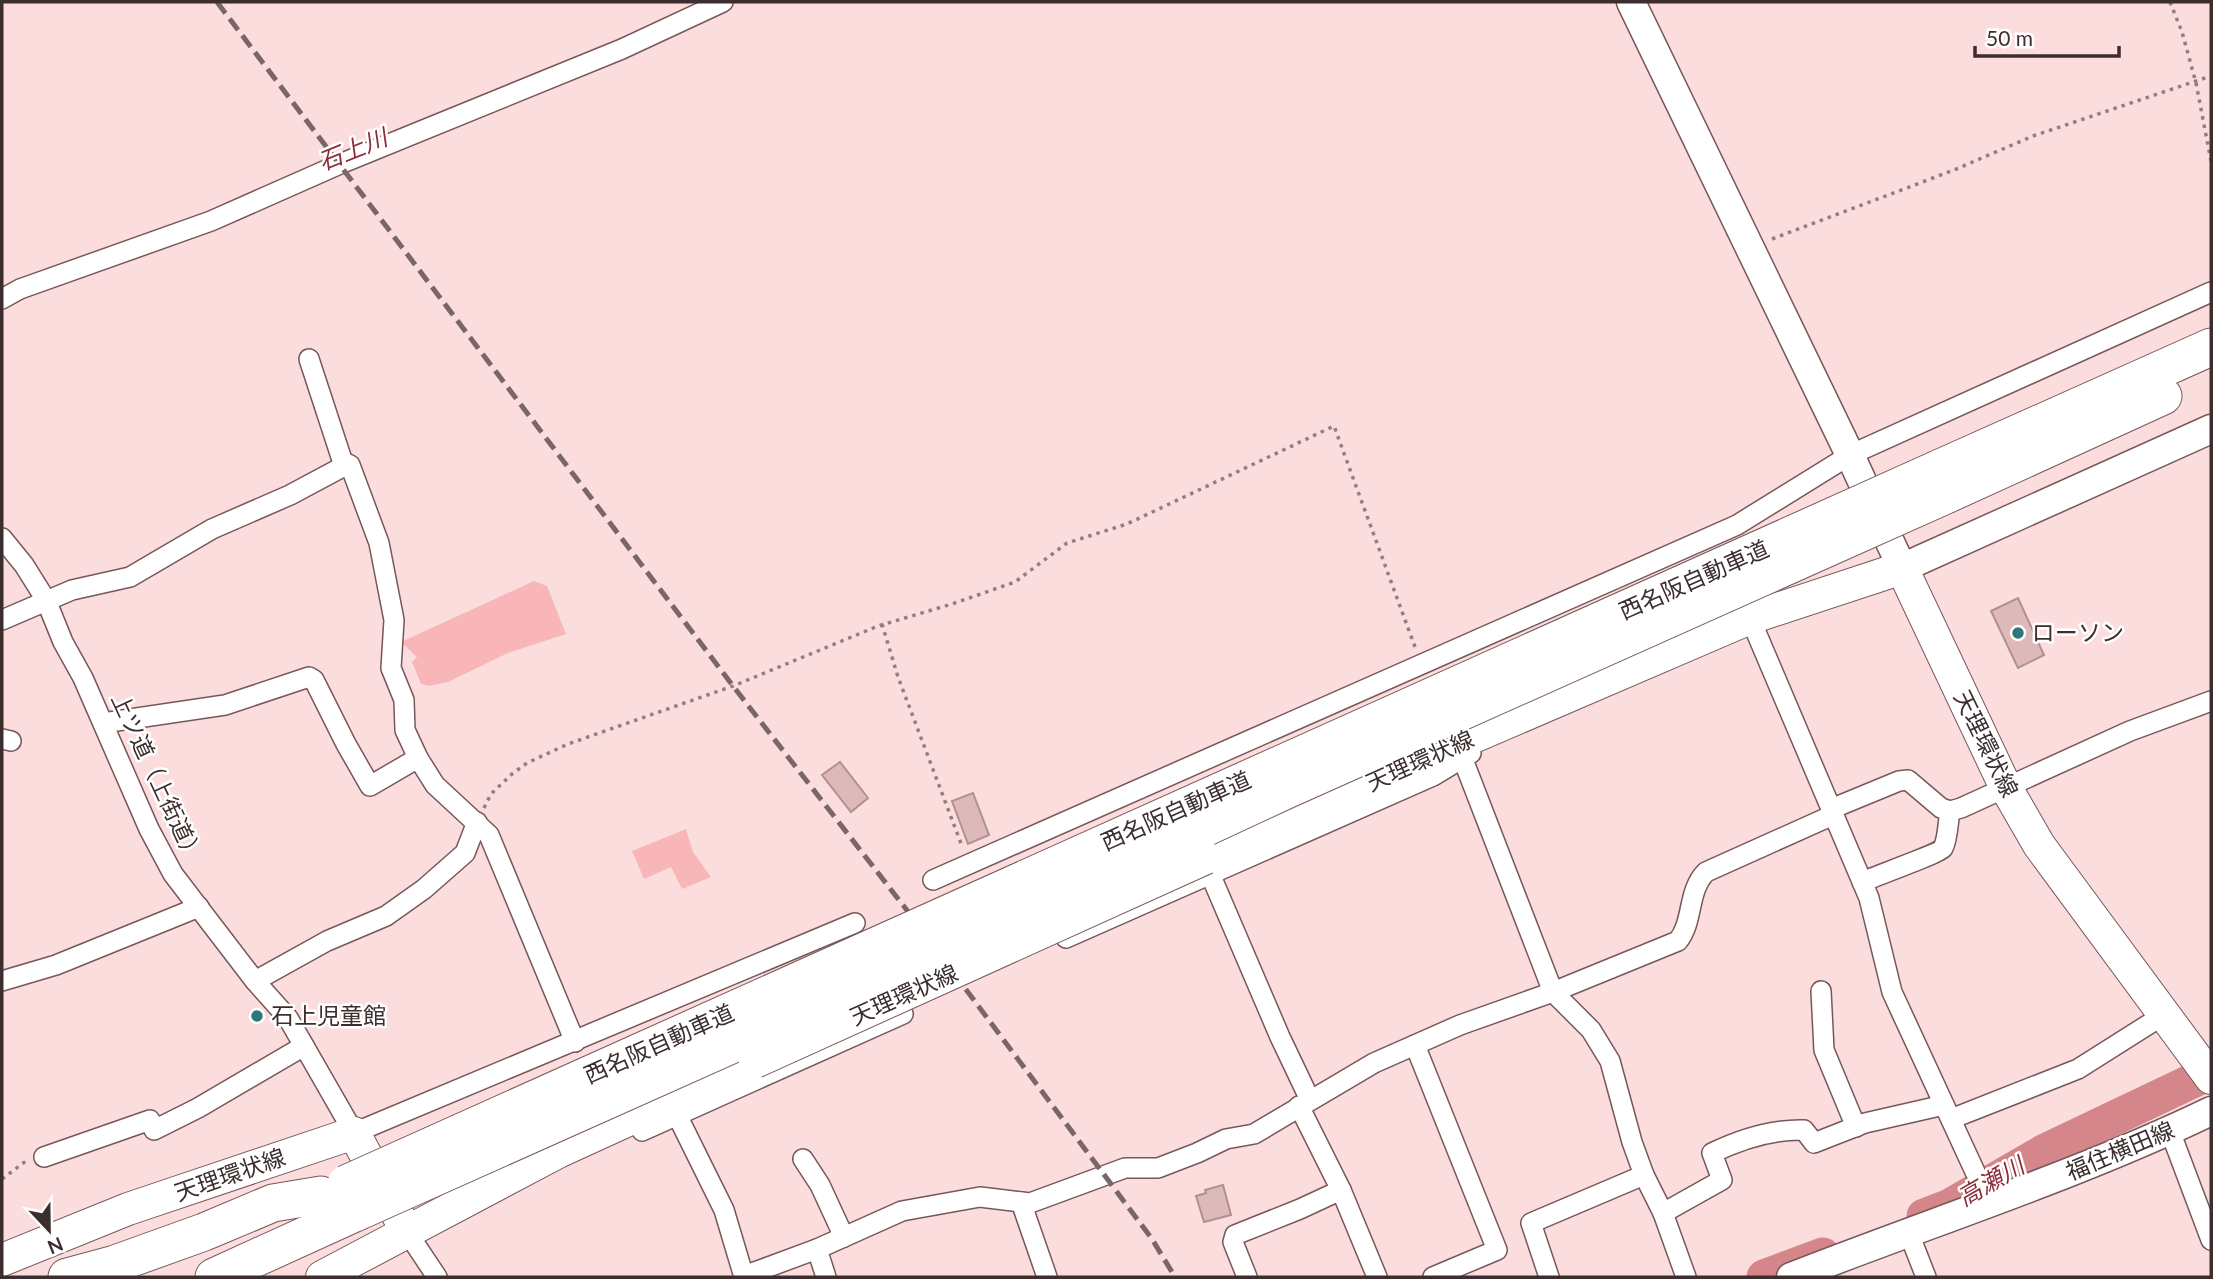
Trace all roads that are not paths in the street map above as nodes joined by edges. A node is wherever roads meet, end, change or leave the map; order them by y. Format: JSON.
{"nodes":[{"id":1,"x":723,"y":2,"type":"edge"},
{"id":2,"x":1631,"y":2,"type":"edge"},
{"id":3,"x":2211,"y":292,"type":"edge"},
{"id":4,"x":2,"y":299,"type":"edge"},
{"id":5,"x":2211,"y":347,"type":"edge"},
{"id":6,"x":309,"y":359,"type":"dead end"},
{"id":7,"x":2211,"y":374,"type":"edge"},
{"id":8,"x":2211,"y":429,"type":"edge"},
{"id":9,"x":1850,"y":455,"type":"junction"},
{"id":10,"x":344,"y":466,"type":"junction"},
{"id":11,"x":1943,"y":482,"type":"junction"},
{"id":12,"x":2,"y":538,"type":"edge"},
{"id":13,"x":1902,"y":568,"type":"junction"},
{"id":14,"x":46,"y":600,"type":"junction"},
{"id":15,"x":1750,"y":618,"type":"junction"},
{"id":16,"x":2,"y":620,"type":"edge"},
{"id":17,"x":2211,"y":701,"type":"edge"},
{"id":18,"x":103,"y":723,"type":"junction"},
{"id":19,"x":1460,"y":751,"type":"junction"},
{"id":20,"x":418,"y":758,"type":"junction"},
{"id":21,"x":2005,"y":786,"type":"junction"},
{"id":22,"x":1950,"y":811,"type":"junction"},
{"id":23,"x":1832,"y":812,"type":"junction"},
{"id":24,"x":477,"y":822,"type":"junction"},
{"id":25,"x":1209,"y":867,"type":"junction"},
{"id":26,"x":933,"y":880,"type":"dead end"},
{"id":27,"x":1862,"y":882,"type":"junction"},
{"id":28,"x":199,"y":907,"type":"junction"},
{"id":29,"x":855,"y":923,"type":"dead end"},
{"id":30,"x":1008,"y":963,"type":"dead end"},
{"id":31,"x":2,"y":981,"type":"edge"},
{"id":32,"x":255,"y":981,"type":"junction"},
{"id":33,"x":1821,"y":991,"type":"dead end"},
{"id":34,"x":1553,"y":992,"type":"junction"},
{"id":35,"x":903,"y":1014,"type":"dead end"},
{"id":36,"x":2165,"y":1014,"type":"junction"},
{"id":37,"x":575,"y":1042,"type":"junction"},
{"id":38,"x":1415,"y":1045,"type":"junction"},
{"id":39,"x":304,"y":1046,"type":"junction"},
{"id":40,"x":2204,"y":1068,"type":"edge"},
{"id":41,"x":1304,"y":1103,"type":"junction"},
{"id":42,"x":2211,"y":1111,"type":"edge"},
{"id":43,"x":1948,"y":1112,"type":"junction"},
{"id":44,"x":677,"y":1115,"type":"junction"},
{"id":45,"x":1856,"y":1127,"type":"junction"},
{"id":46,"x":2170,"y":1131,"type":"junction"},
{"id":47,"x":354,"y":1133,"type":"junction"},
{"id":48,"x":44,"y":1157,"type":"road end"},
{"id":49,"x":803,"y":1159,"type":"dead end"},
{"id":50,"x":1644,"y":1175,"type":"junction"},
{"id":51,"x":1341,"y":1190,"type":"junction"},
{"id":52,"x":482,"y":1192,"type":"junction"},
{"id":53,"x":1021,"y":1202,"type":"junction"},
{"id":54,"x":1989,"y":1202,"type":"junction"},
{"id":55,"x":338,"y":1204,"type":"junction"},
{"id":56,"x":1663,"y":1213,"type":"junction"},
{"id":57,"x":1908,"y":1231,"type":"junction"},
{"id":58,"x":407,"y":1232,"type":"junction"},
{"id":59,"x":844,"y":1237,"type":"junction"},
{"id":60,"x":2211,"y":1240,"type":"edge"},
{"id":61,"x":817,"y":1249,"type":"junction"},
{"id":62,"x":2,"y":1260,"type":"edge"},
{"id":63,"x":744,"y":1276,"type":"edge"},
{"id":64,"x":67,"y":1277,"type":"edge"},
{"id":65,"x":141,"y":1277,"type":"edge"},
{"id":66,"x":215,"y":1277,"type":"edge"},
{"id":67,"x":239,"y":1277,"type":"edge"},
{"id":68,"x":322,"y":1277,"type":"edge"},
{"id":69,"x":437,"y":1277,"type":"edge"},
{"id":70,"x":826,"y":1277,"type":"edge"},
{"id":71,"x":1047,"y":1277,"type":"edge"},
{"id":72,"x":1247,"y":1277,"type":"edge"},
{"id":73,"x":1377,"y":1277,"type":"edge"},
{"id":74,"x":1433,"y":1277,"type":"edge"},
{"id":75,"x":1549,"y":1277,"type":"edge"},
{"id":76,"x":1686,"y":1277,"type":"edge"},
{"id":77,"x":1791,"y":1277,"type":"edge"},
{"id":78,"x":1926,"y":1277,"type":"edge"}],
"edges":[{"from":1,"to":4,"type":"street"},
{"from":2,"to":9,"type":"street"},
{"from":3,"to":9,"type":"street"},
{"from":5,"to":11,"type":"highway","name":"西名阪自動車道"},
{"from":6,"to":10,"type":"street"},
{"from":7,"to":11,"type":"highway","name":"西名阪自動車道"},
{"from":8,"to":13,"type":"street"},
{"from":9,"to":13,"type":"street"},
{"from":9,"to":26,"type":"street"},
{"from":10,"to":14,"type":"street"},
{"from":10,"to":20,"type":"street"},
{"from":11,"to":55,"type":"highway","name":"西名阪自動車道","bridge":true},
{"from":12,"to":14,"type":"street","name":"上ツ道（上街道）"},
{"from":13,"to":15,"type":"main road","name":"天理環状線"},
{"from":13,"to":21,"type":"main road","name":"天理環状線"},
{"from":14,"to":16,"type":"street"},
{"from":14,"to":18,"type":"street","name":"上ツ道（上街道）"},
{"from":15,"to":19,"type":"main road","name":"天理環状線"},
{"from":15,"to":23,"type":"street"},
{"from":17,"to":21,"type":"street"},
{"from":18,"to":20,"type":"street"},
{"from":18,"to":28,"type":"street","name":"上ツ道（上街道）"},
{"from":19,"to":25,"type":"main road","name":"天理環状線"},
{"from":19,"to":34,"type":"street"},
{"from":20,"to":24,"type":"street"},
{"from":21,"to":22,"type":"street"},
{"from":21,"to":36,"type":"main road","name":"天理環状線"},
{"from":22,"to":23,"type":"street"},
{"from":22,"to":27,"type":"street"},
{"from":23,"to":27,"type":"street"},
{"from":23,"to":34,"type":"street"},
{"from":24,"to":32,"type":"street"},
{"from":24,"to":37,"type":"street"},
{"from":25,"to":30,"type":"street"},
{"from":25,"to":41,"type":"street"},
{"from":25,"to":52,"type":"main road","name":"天理環状線","bridge":true},
{"from":27,"to":43,"type":"street"},
{"from":28,"to":31,"type":"street"},
{"from":28,"to":32,"type":"street","name":"上ツ道（上街道）"},
{"from":29,"to":37,"type":"street"},
{"from":32,"to":39,"type":"street","name":"上ツ道（上街道）"},
{"from":33,"to":45,"type":"street"},
{"from":34,"to":38,"type":"street"},
{"from":34,"to":50,"type":"street"},
{"from":35,"to":44,"type":"street"},
{"from":36,"to":40,"type":"main road","name":"天理環状線"},
{"from":36,"to":43,"type":"street"},
{"from":37,"to":47,"type":"street"},
{"from":38,"to":41,"type":"street"},
{"from":38,"to":74,"type":"street"},
{"from":39,"to":47,"type":"street","name":"上ツ道（上街道）"},
{"from":39,"to":48,"type":"street"},
{"from":41,"to":51,"type":"street"},
{"from":41,"to":53,"type":"street"},
{"from":42,"to":46,"type":"street","name":"福住横田線"},
{"from":43,"to":45,"type":"street"},
{"from":43,"to":54,"type":"street"},
{"from":44,"to":52,"type":"street"},
{"from":44,"to":63,"type":"street"},
{"from":45,"to":56,"type":"street"},
{"from":46,"to":54,"type":"street","name":"福住横田線"},
{"from":46,"to":60,"type":"street"},
{"from":47,"to":58,"type":"main road"},
{"from":47,"to":62,"type":"main road","name":"天理環状線"},
{"from":49,"to":59,"type":"street"},
{"from":50,"to":56,"type":"street"},
{"from":50,"to":75,"type":"street"},
{"from":51,"to":72,"type":"street"},
{"from":51,"to":73,"type":"street"},
{"from":52,"to":58,"type":"main road","name":"天理環状線"},
{"from":53,"to":59,"type":"street"},
{"from":53,"to":71,"type":"street"},
{"from":54,"to":57,"type":"street","name":"福住横田線"},
{"from":55,"to":64,"type":"highway"},
{"from":55,"to":65,"type":"highway","name":"西名阪自動車道"},
{"from":55,"to":66,"type":"highway","name":"西名阪自動車道"},
{"from":55,"to":67,"type":"highway"},
{"from":56,"to":76,"type":"street"},
{"from":57,"to":77,"type":"street","name":"福住横田線"},
{"from":57,"to":78,"type":"street"},
{"from":58,"to":68,"type":"main road","name":"天理環状線"},
{"from":58,"to":69,"type":"street"},
{"from":59,"to":61,"type":"street"},
{"from":61,"to":63,"type":"street"},
{"from":61,"to":70,"type":"street"}]}
